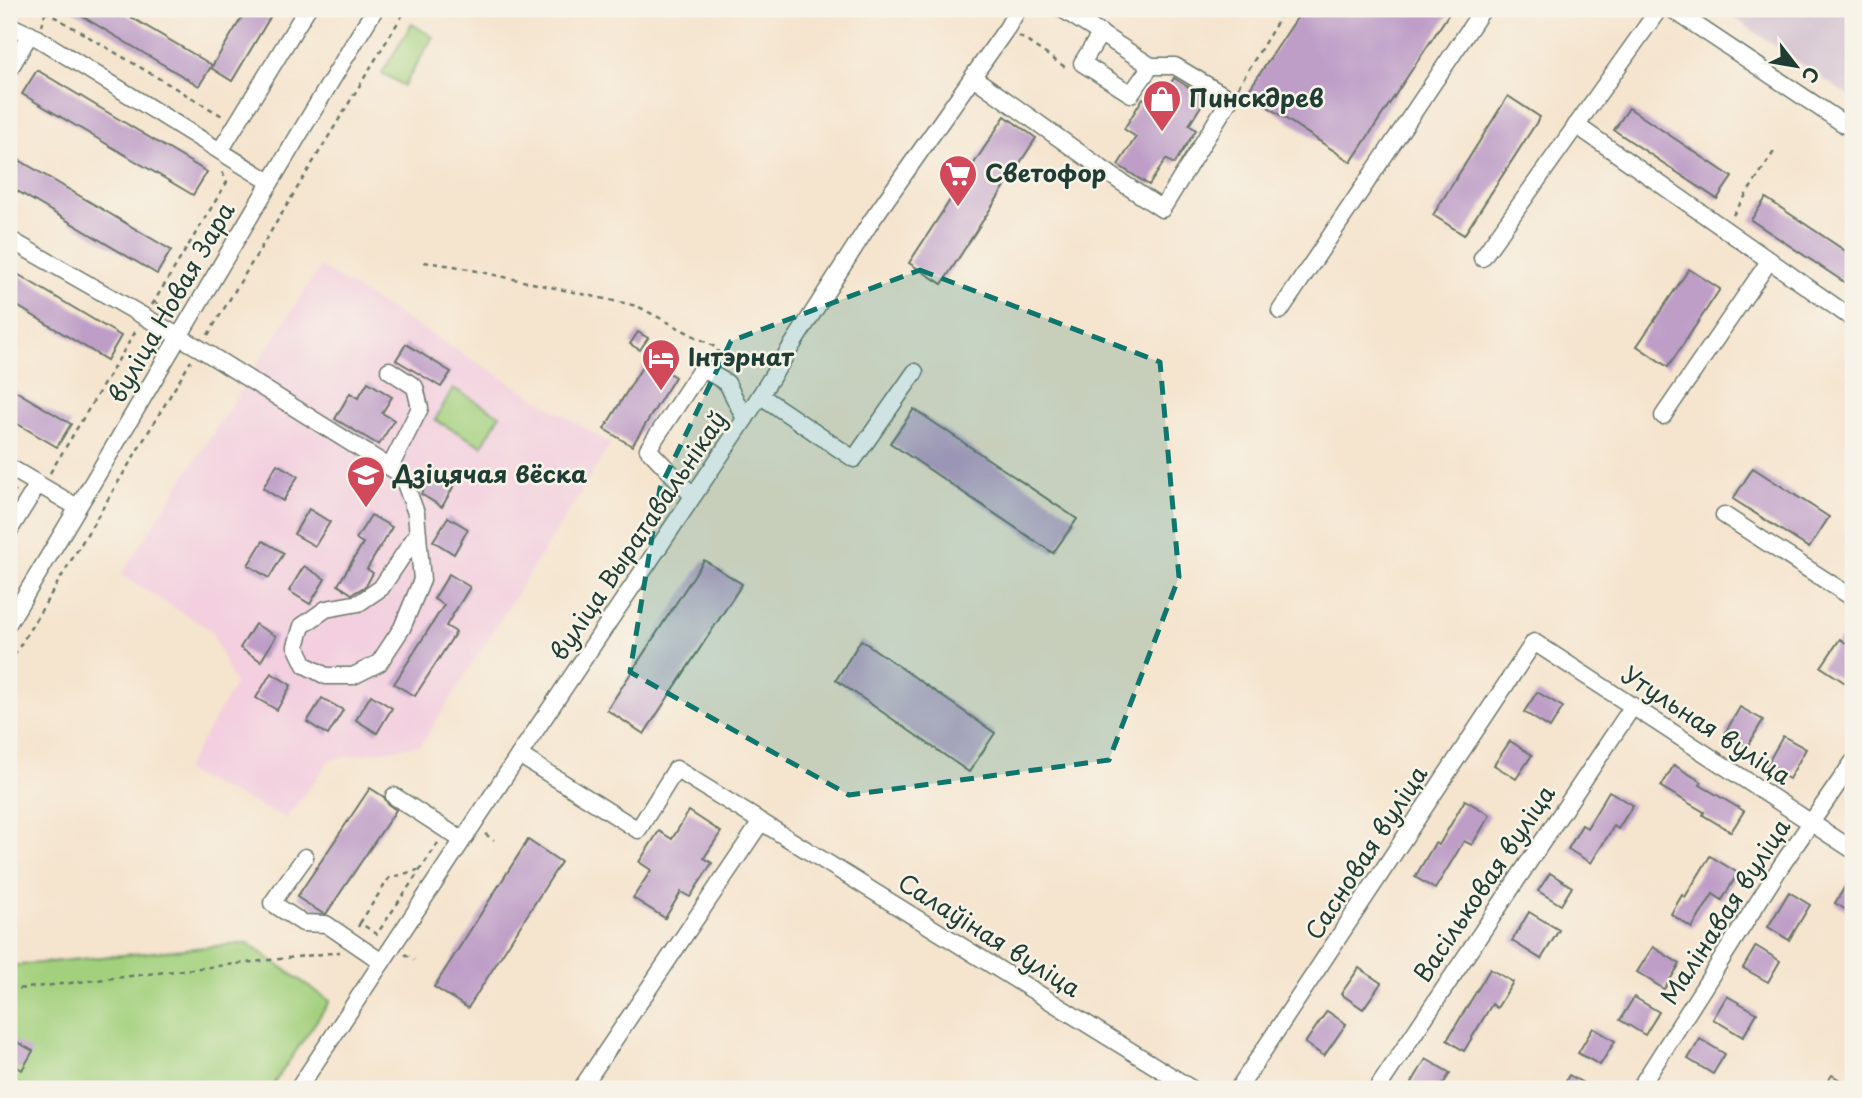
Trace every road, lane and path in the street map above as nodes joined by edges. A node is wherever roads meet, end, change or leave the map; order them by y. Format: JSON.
{"nodes":[{"id":1,"x":307,"y":9,"type":"edge"},
{"id":2,"x":375,"y":9,"type":"edge"},
{"id":3,"x":1018,"y":9,"type":"edge"},
{"id":4,"x":1062,"y":9,"type":"edge"},
{"id":5,"x":1285,"y":9,"type":"edge"},
{"id":6,"x":1483,"y":9,"type":"edge"},
{"id":7,"x":1659,"y":9,"type":"edge"},
{"id":8,"x":1672,"y":9,"type":"edge"},
{"id":9,"x":45,"y":11,"type":"dead end"},
{"id":10,"x":9,"y":25,"type":"edge"},
{"id":11,"x":1101,"y":33,"type":"junction"},
{"id":12,"x":30,"y":34,"type":"junction"},
{"id":13,"x":1151,"y":66,"type":"junction"},
{"id":14,"x":9,"y":70,"type":"edge"},
{"id":15,"x":973,"y":77,"type":"junction"},
{"id":16,"x":1230,"y":99,"type":"junction"},
{"id":17,"x":227,"y":118,"type":"dead end"},
{"id":18,"x":1576,"y":124,"type":"junction"},
{"id":19,"x":1853,"y":130,"type":"edge"},
{"id":20,"x":1775,"y":150,"type":"dead end"},
{"id":21,"x":220,"y":151,"type":"junction"},
{"id":22,"x":270,"y":182,"type":"junction"},
{"id":23,"x":1725,"y":229,"type":"junction"},
{"id":24,"x":9,"y":239,"type":"edge"},
{"id":25,"x":1482,"y":258,"type":"dead end"},
{"id":26,"x":1770,"y":260,"type":"junction"},
{"id":27,"x":424,"y":262,"type":"dead end"},
{"id":28,"x":1280,"y":311,"type":"dead end"},
{"id":29,"x":1853,"y":319,"type":"edge"},
{"id":30,"x":178,"y":336,"type":"junction"},
{"id":31,"x":389,"y":370,"type":"dead end"},
{"id":32,"x":915,"y":372,"type":"dead end"},
{"id":33,"x":727,"y":383,"type":"junction"},
{"id":34,"x":761,"y":396,"type":"junction"},
{"id":35,"x":1663,"y":416,"type":"dead end"},
{"id":36,"x":745,"y":419,"type":"junction"},
{"id":37,"x":9,"y":467,"type":"edge"},
{"id":38,"x":390,"y":467,"type":"junction"},
{"id":39,"x":38,"y":484,"type":"junction"},
{"id":40,"x":693,"y":496,"type":"junction"},
{"id":41,"x":77,"y":507,"type":"junction"},
{"id":42,"x":1724,"y":515,"type":"dead end"},
{"id":43,"x":9,"y":531,"type":"edge"},
{"id":44,"x":418,"y":533,"type":"junction"},
{"id":45,"x":1853,"y":598,"type":"edge"},
{"id":46,"x":9,"y":622,"type":"edge"},
{"id":47,"x":1534,"y":642,"type":"joint"},
{"id":48,"x":1633,"y":706,"type":"junction"},
{"id":49,"x":519,"y":755,"type":"junction"},
{"id":50,"x":1853,"y":762,"type":"edge"},
{"id":51,"x":394,"y":796,"type":"dead end"},
{"id":52,"x":761,"y":822,"type":"junction"},
{"id":53,"x":1811,"y":822,"type":"junction"},
{"id":54,"x":472,"y":826,"type":"junction"},
{"id":55,"x":446,"y":831,"type":"junction"},
{"id":56,"x":494,"y":839,"type":"dead end"},
{"id":57,"x":462,"y":840,"type":"junction"},
{"id":58,"x":1853,"y":850,"type":"edge"},
{"id":59,"x":305,"y":857,"type":"dead end"},
{"id":60,"x":420,"y":869,"type":"junction"},
{"id":61,"x":360,"y":923,"type":"junction"},
{"id":62,"x":348,"y":940,"type":"junction"},
{"id":63,"x":382,"y":962,"type":"junction"},
{"id":64,"x":9,"y":990,"type":"edge"},
{"id":65,"x":298,"y":1089,"type":"edge"},
{"id":66,"x":581,"y":1089,"type":"edge"},
{"id":67,"x":1192,"y":1089,"type":"edge"},
{"id":68,"x":1238,"y":1089,"type":"edge"},
{"id":69,"x":1377,"y":1089,"type":"edge"},
{"id":70,"x":1639,"y":1089,"type":"edge"}],
"edges":[{"from":1,"to":21,"type":"street"},
{"from":2,"to":22,"type":"street","name":"вуліца Новая Зара"},
{"from":3,"to":15,"type":"street","name":"вуліца Выратавальнікаў"},
{"from":4,"to":11,"type":"street"},
{"from":5,"to":16,"type":"path"},
{"from":6,"to":28,"type":"street"},
{"from":7,"to":18,"type":"street"},
{"from":8,"to":19,"type":"street"},
{"from":9,"to":17,"type":"path"},
{"from":10,"to":12,"type":"street"},
{"from":11,"to":13,"type":"street"},
{"from":11,"to":13,"type":"street"},
{"from":12,"to":14,"type":"street"},
{"from":12,"to":21,"type":"street"},
{"from":13,"to":16,"type":"street"},
{"from":15,"to":16,"type":"street"},
{"from":15,"to":34,"type":"street","name":"вуліца Выратавальнікаў"},
{"from":18,"to":23,"type":"street"},
{"from":18,"to":25,"type":"street"},
{"from":20,"to":23,"type":"path"},
{"from":21,"to":22,"type":"street"},
{"from":22,"to":30,"type":"street","name":"вуліца Новая Зара"},
{"from":23,"to":26,"type":"street"},
{"from":24,"to":30,"type":"street"},
{"from":26,"to":29,"type":"street"},
{"from":26,"to":35,"type":"street"},
{"from":27,"to":33,"type":"path"},
{"from":30,"to":38,"type":"street"},
{"from":30,"to":41,"type":"street","name":"вуліца Новая Зара"},
{"from":31,"to":38,"type":"street"},
{"from":32,"to":34,"type":"street"},
{"from":33,"to":36,"type":"street"},
{"from":33,"to":40,"type":"street"},
{"from":34,"to":36,"type":"street","name":"вуліца Выратавальнікаў"},
{"from":36,"to":40,"type":"street","name":"вуліца Выратавальнікаў"},
{"from":37,"to":39,"type":"street"},
{"from":38,"to":44,"type":"street"},
{"from":39,"to":41,"type":"street"},
{"from":39,"to":43,"type":"street"},
{"from":40,"to":49,"type":"street","name":"вуліца Выратавальнікаў"},
{"from":41,"to":46,"type":"street","name":"вуліца Новая Зара"},
{"from":42,"to":45,"type":"street"},
{"from":44,"to":44,"type":"street"},
{"from":47,"to":48,"type":"street","name":"Утульная вуліца"},
{"from":47,"to":68,"type":"street","name":"Сасновая вуліца"},
{"from":48,"to":53,"type":"street","name":"Утульная вуліца"},
{"from":48,"to":69,"type":"street","name":"Васільковая вуліца"},
{"from":49,"to":52,"type":"street","name":"Салаўіная вуліца"},
{"from":49,"to":54,"type":"street","name":"вуліца Выратавальнікаў"},
{"from":50,"to":53,"type":"street","name":"Малінавая вуліца"},
{"from":51,"to":55,"type":"street"},
{"from":52,"to":66,"type":"street"},
{"from":52,"to":67,"type":"street","name":"Салаўіная вуліца"},
{"from":53,"to":58,"type":"street","name":"Утульная вуліца"},
{"from":53,"to":70,"type":"street","name":"Малінавая вуліца"},
{"from":54,"to":56,"type":"path"},
{"from":54,"to":57,"type":"street","name":"вуліца Выратавальнікаў"},
{"from":55,"to":57,"type":"street"},
{"from":55,"to":60,"type":"path"},
{"from":57,"to":63,"type":"street","name":"вуліца Выратавальнікаў"},
{"from":59,"to":62,"type":"street"},
{"from":60,"to":61,"type":"path"},
{"from":60,"to":61,"type":"path"},
{"from":61,"to":62,"type":"path"},
{"from":62,"to":63,"type":"street"},
{"from":62,"to":64,"type":"path"},
{"from":63,"to":65,"type":"street","name":"вуліца Выратавальнікаў"}]}
